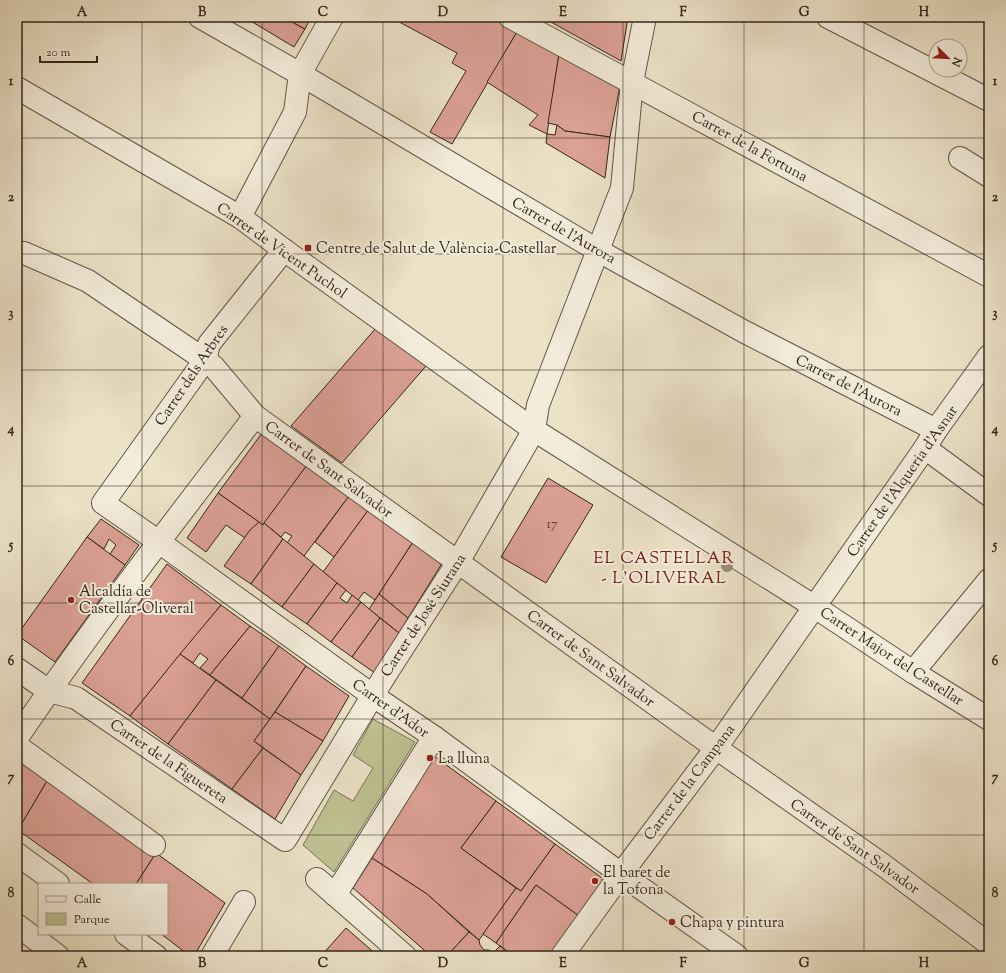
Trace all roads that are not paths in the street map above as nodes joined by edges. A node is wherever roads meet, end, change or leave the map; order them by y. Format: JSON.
{"nodes":[{"id":1,"x":332,"y":17,"type":"edge"},
{"id":2,"x":510,"y":17,"type":"edge"},
{"id":3,"x":645,"y":17,"type":"edge"},
{"id":4,"x":828,"y":17,"type":"edge"},
{"id":5,"x":213,"y":20,"type":"edge"},
{"id":6,"x":300,"y":74,"type":"junction"},
{"id":7,"x":632,"y":82,"type":"junction"},
{"id":8,"x":17,"y":88,"type":"edge"},
{"id":9,"x":989,"y":100,"type":"edge"},
{"id":10,"x":960,"y":158,"type":"dead end"},
{"id":11,"x":989,"y":176,"type":"edge"},
{"id":12,"x":240,"y":217,"type":"junction"},
{"id":13,"x":284,"y":250,"type":"junction"},
{"id":14,"x":597,"y":250,"type":"junction"},
{"id":15,"x":24,"y":253,"type":"dead end"},
{"id":16,"x":989,"y":276,"type":"edge"},
{"id":17,"x":989,"y":356,"type":"edge"},
{"id":18,"x":205,"y":360,"type":"junction"},
{"id":19,"x":255,"y":416,"type":"junction"},
{"id":20,"x":534,"y":430,"type":"junction"},
{"id":21,"x":930,"y":439,"type":"junction"},
{"id":22,"x":989,"y":495,"type":"edge"},
{"id":23,"x":103,"y":503,"type":"joint"},
{"id":24,"x":159,"y":542,"type":"junction"},
{"id":25,"x":458,"y":562,"type":"junction"},
{"id":26,"x":989,"y":580,"type":"edge"},
{"id":27,"x":815,"y":607,"type":"junction"},
{"id":28,"x":17,"y":669,"type":"edge"},
{"id":29,"x":913,"y":672,"type":"junction"},
{"id":30,"x":49,"y":691,"type":"junction"},
{"id":31,"x":372,"y":695,"type":"junction"},
{"id":32,"x":989,"y":719,"type":"edge"},
{"id":33,"x":434,"y":737,"type":"junction"},
{"id":34,"x":17,"y":738,"type":"edge"},
{"id":35,"x":17,"y":746,"type":"edge"},
{"id":36,"x":716,"y":748,"type":"junction"},
{"id":37,"x":285,"y":840,"type":"joint"},
{"id":38,"x":154,"y":845,"type":"dead end"},
{"id":39,"x":17,"y":854,"type":"edge"},
{"id":40,"x":621,"y":874,"type":"junction"},
{"id":41,"x":316,"y":879,"type":"dead end"},
{"id":42,"x":57,"y":883,"type":"edge"},
{"id":43,"x":335,"y":894,"type":"junction"},
{"id":44,"x":244,"y":902,"type":"dead end"},
{"id":45,"x":17,"y":925,"type":"edge"},
{"id":46,"x":127,"y":935,"type":"edge"},
{"id":47,"x":989,"y":944,"type":"edge"},
{"id":48,"x":58,"y":956,"type":"edge"},
{"id":49,"x":156,"y":956,"type":"edge"},
{"id":50,"x":212,"y":956,"type":"edge"},
{"id":51,"x":405,"y":956,"type":"edge"},
{"id":52,"x":562,"y":956,"type":"edge"},
{"id":53,"x":737,"y":956,"type":"edge"}],
"edges":[{"from":1,"to":6,"type":"street"},
{"from":2,"to":7,"type":"street","name":"Carrer de la Fortuna"},
{"from":3,"to":7,"type":"street"},
{"from":4,"to":9,"type":"street"},
{"from":5,"to":6,"type":"street","name":"Carrer de l'Aurora"},
{"from":6,"to":12,"type":"street"},
{"from":6,"to":14,"type":"street","name":"Carrer de l'Aurora"},
{"from":7,"to":14,"type":"street"},
{"from":7,"to":16,"type":"street","name":"Carrer de la Fortuna"},
{"from":8,"to":12,"type":"street","name":"Carrer de Vicent Puchol"},
{"from":10,"to":11,"type":"street"},
{"from":12,"to":13,"type":"street","name":"Carrer de Vicent Puchol"},
{"from":13,"to":18,"type":"street","name":"Carrer dels Arbres"},
{"from":13,"to":20,"type":"street","name":"Carrer de Vicent Puchol"},
{"from":14,"to":20,"type":"street"},
{"from":14,"to":21,"type":"street","name":"Carrer de l'Aurora"},
{"from":15,"to":18,"type":"street","name":"Carrer de Sant Salvador"},
{"from":17,"to":21,"type":"street","name":"Carrer de l'Alqueria d'Asnar"},
{"from":18,"to":19,"type":"street","name":"Carrer de Sant Salvador"},
{"from":18,"to":23,"type":"street","name":"Carrer dels Arbres"},
{"from":19,"to":24,"type":"street"},
{"from":19,"to":25,"type":"street","name":"Carrer de Sant Salvador"},
{"from":20,"to":25,"type":"street","name":"Carrer de José Siurana"},
{"from":20,"to":27,"type":"street","name":"Carrer de Vicent Puchol"},
{"from":21,"to":22,"type":"street","name":"Carrer de l'Aurora"},
{"from":21,"to":27,"type":"street","name":"Carrer de l'Alqueria d'Asnar"},
{"from":23,"to":24,"type":"street","name":"Carrer d'Ador"},
{"from":24,"to":30,"type":"street"},
{"from":24,"to":31,"type":"street","name":"Carrer d'Ador"},
{"from":25,"to":31,"type":"street","name":"Carrer de José Siurana"},
{"from":25,"to":36,"type":"street","name":"Carrer de Sant Salvador"},
{"from":26,"to":29,"type":"street"},
{"from":27,"to":29,"type":"street","name":"Carrer Major del Castellar"},
{"from":27,"to":36,"type":"street","name":"Carrer de la Campana"},
{"from":28,"to":30,"type":"street","name":"Carrer de la Figuereta"},
{"from":29,"to":32,"type":"street","name":"Carrer Major del Castellar"},
{"from":30,"to":34,"type":"street"},
{"from":30,"to":37,"type":"street","name":"Carrer de la Figuereta"},
{"from":31,"to":33,"type":"street","name":"Carrer d'Ador"},
{"from":31,"to":37,"type":"street","name":"Carrer de José Siurana"},
{"from":33,"to":40,"type":"street","name":"Carrer d'Ador"},
{"from":33,"to":43,"type":"street"},
{"from":35,"to":38,"type":"street"},
{"from":36,"to":40,"type":"street","name":"Carrer de la Campana"},
{"from":36,"to":47,"type":"street","name":"Carrer de Sant Salvador"},
{"from":39,"to":42,"type":"street"},
{"from":40,"to":52,"type":"street","name":"Carrer de la Campana"},
{"from":40,"to":53,"type":"street","name":"Carrer d'Ador"},
{"from":41,"to":43,"type":"street"},
{"from":43,"to":51,"type":"street"},
{"from":44,"to":50,"type":"street"},
{"from":45,"to":48,"type":"street"},
{"from":46,"to":49,"type":"street"}]}
